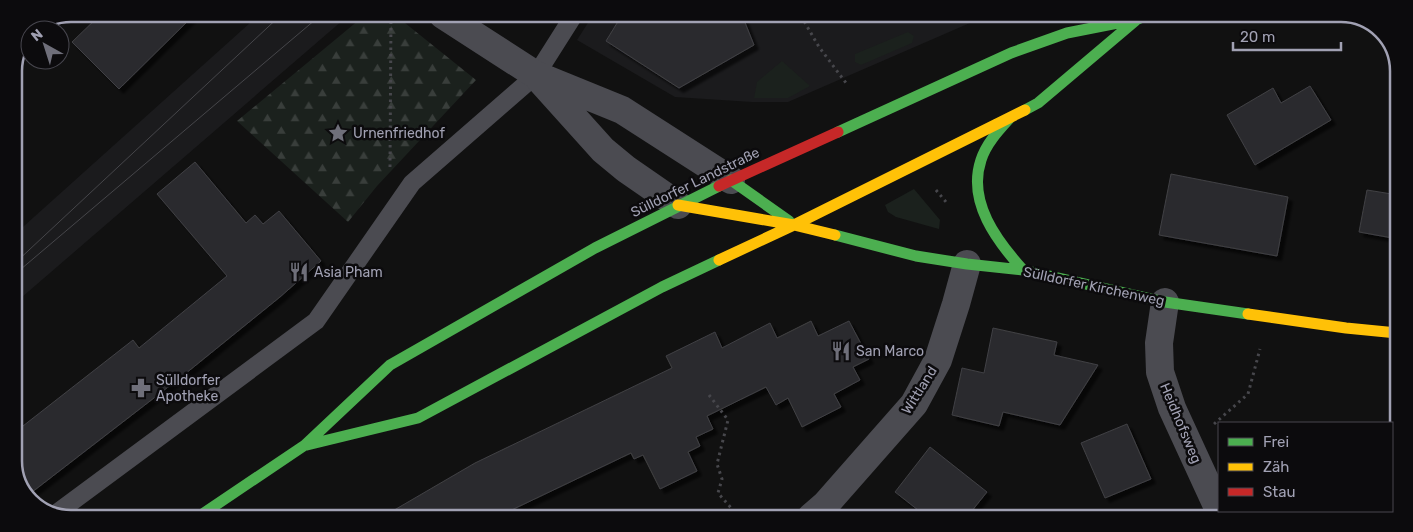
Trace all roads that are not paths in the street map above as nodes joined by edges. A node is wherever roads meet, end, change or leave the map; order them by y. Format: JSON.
{"nodes":[{"id":1,"x":453,"y":22,"type":"edge"},
{"id":2,"x":570,"y":22,"type":"edge"},
{"id":3,"x":1121,"y":22,"type":"edge"},
{"id":4,"x":1136,"y":22,"type":"edge"},
{"id":5,"x":536,"y":75,"type":"junction"},
{"id":6,"x":1009,"y":119,"type":"junction"},
{"id":7,"x":731,"y":180,"type":"junction"},
{"id":8,"x":678,"y":205,"type":"junction"},
{"id":9,"x":794,"y":225,"type":"junction"},
{"id":10,"x":967,"y":264,"type":"junction"},
{"id":11,"x":1023,"y":270,"type":"junction"},
{"id":12,"x":1166,"y":302,"type":"junction"},
{"id":13,"x":1390,"y":331,"type":"edge"},
{"id":14,"x":306,"y":445,"type":"junction"},
{"id":15,"x":1218,"y":508,"type":"edge"},
{"id":16,"x":63,"y":509,"type":"edge"},
{"id":17,"x":210,"y":510,"type":"edge"},
{"id":18,"x":819,"y":510,"type":"edge"}],
"edges":[{"from":1,"to":5,"type":"street","name":"Sülldorfer Kirchenweg"},
{"from":2,"to":5,"type":"lane"},
{"from":3,"to":7,"type":"main road","name":"Sülldorfer Landstraße"},
{"from":4,"to":6,"type":"main road","name":"Sülldorfer Landstraße"},
{"from":5,"to":7,"type":"street","name":"Sülldorfer Kirchenweg"},
{"from":5,"to":8,"type":"street","name":"Sülldorfer Kirchenweg"},
{"from":5,"to":16,"type":"lane"},
{"from":6,"to":9,"type":"main road","name":"Sülldorfer Landstraße"},
{"from":6,"to":11,"type":"main road"},
{"from":7,"to":8,"type":"main road","name":"Sülldorfer Landstraße"},
{"from":7,"to":9,"type":"main road","name":"Sülldorfer Kirchenweg"},
{"from":8,"to":9,"type":"main road","name":"Sülldorfer Kirchenweg"},
{"from":8,"to":14,"type":"main road","name":"Sülldorfer Landstraße"},
{"from":9,"to":10,"type":"main road","name":"Sülldorfer Kirchenweg"},
{"from":9,"to":14,"type":"main road","name":"Sülldorfer Landstraße"},
{"from":10,"to":11,"type":"main road","name":"Sülldorfer Kirchenweg"},
{"from":10,"to":18,"type":"street","name":"Wittland"},
{"from":11,"to":12,"type":"main road","name":"Sülldorfer Kirchenweg"},
{"from":12,"to":13,"type":"main road","name":"Sülldorfer Kirchenweg"},
{"from":12,"to":15,"type":"street","name":"Heidhofsweg"},
{"from":14,"to":17,"type":"main road","name":"Sülldorfer Landstraße"}]}
